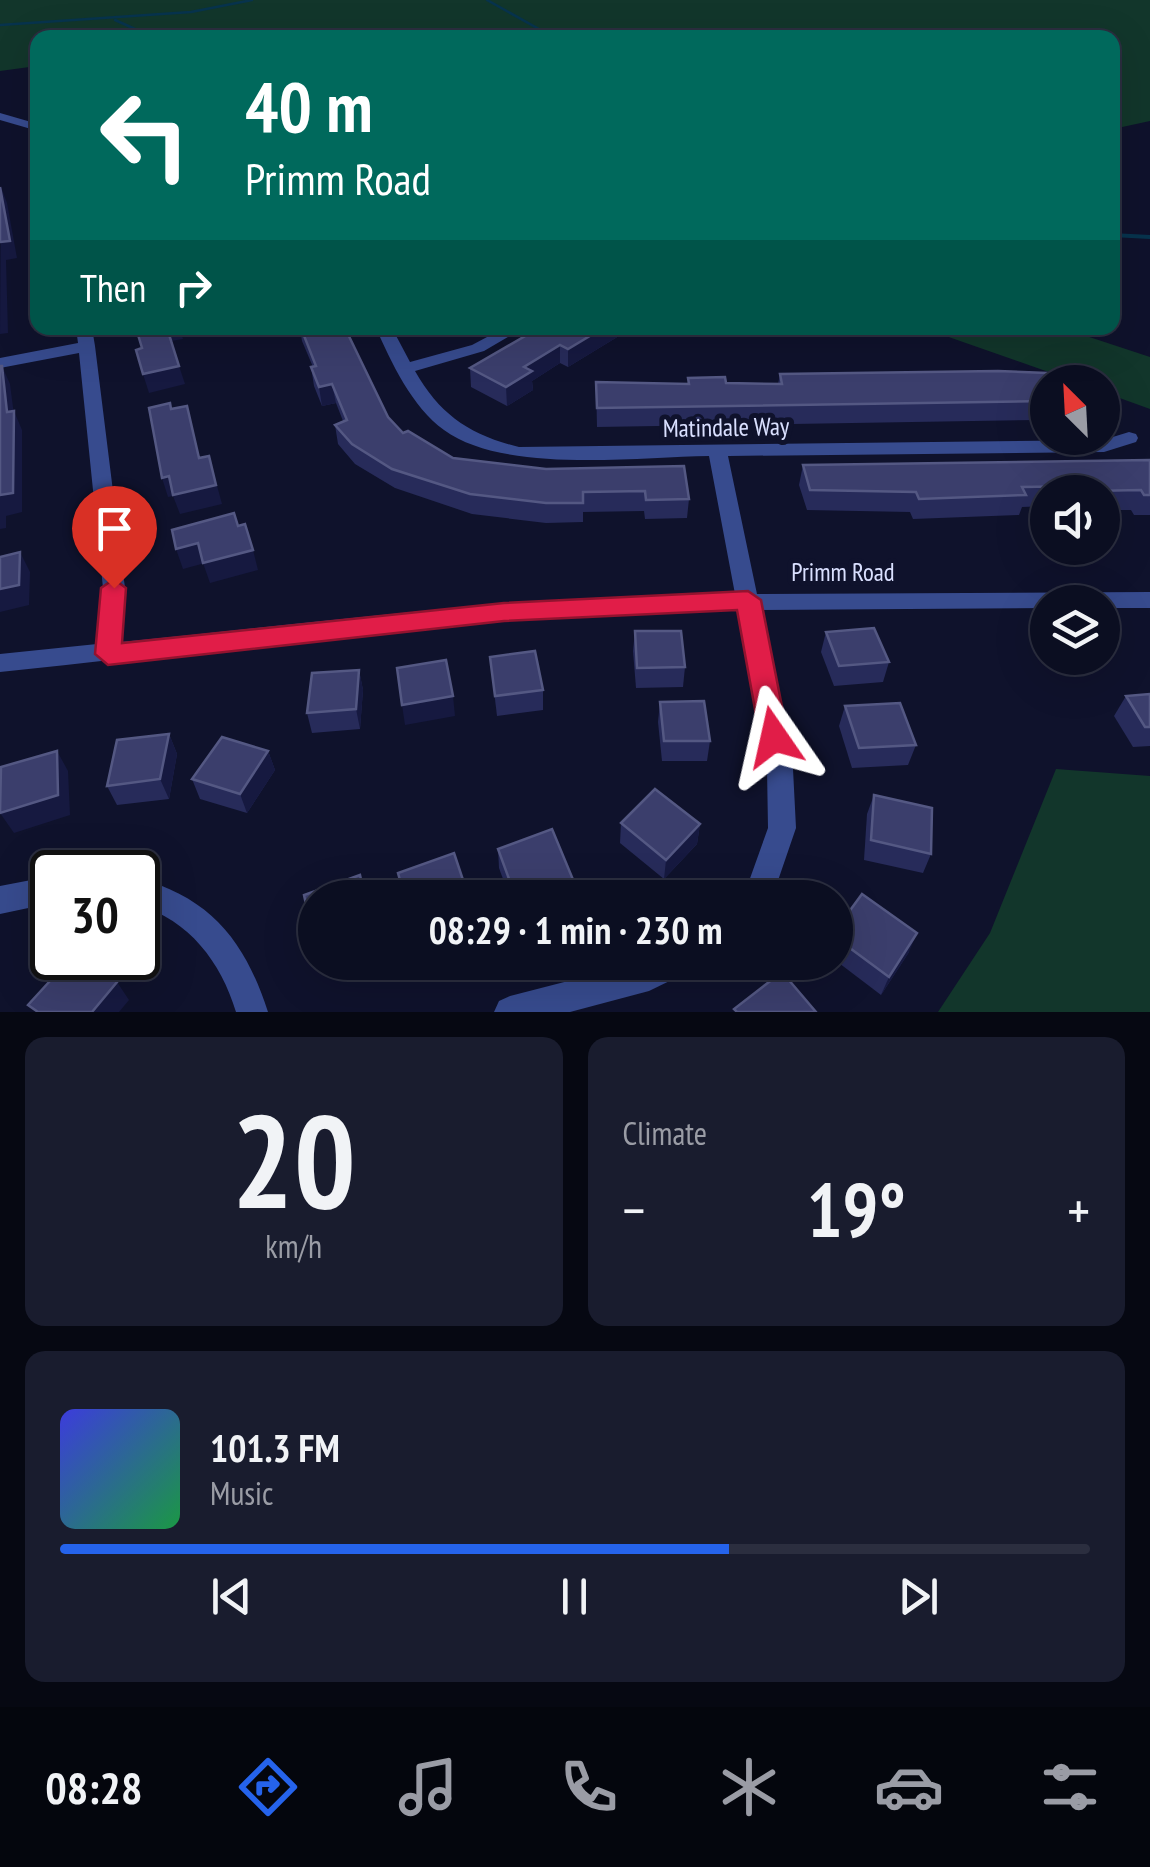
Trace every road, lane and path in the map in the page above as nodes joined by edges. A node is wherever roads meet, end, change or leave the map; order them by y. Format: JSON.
{"nodes":[{"id":1,"x":0,"y":116,"type":"edge"},
{"id":2,"x":30,"y":125,"type":"edge"},
{"id":3,"x":388,"y":335,"type":"edge"},
{"id":4,"x":503,"y":335,"type":"edge"},
{"id":5,"x":85,"y":337,"type":"edge"},
{"id":6,"x":0,"y":363,"type":"edge"},
{"id":7,"x":406,"y":368,"type":"junction"},
{"id":8,"x":1130,"y":438,"type":"dead end"},
{"id":9,"x":718,"y":452,"type":"junction"},
{"id":10,"x":748,"y":600,"type":"junction"},
{"id":11,"x":1150,"y":600,"type":"edge"},
{"id":12,"x":108,"y":654,"type":"junction"},
{"id":13,"x":0,"y":663,"type":"edge"},
{"id":14,"x":763,"y":880,"type":"edge"},
{"id":15,"x":30,"y":894,"type":"edge"},
{"id":16,"x":0,"y":900,"type":"edge"},
{"id":17,"x":160,"y":901,"type":"edge"},
{"id":18,"x":634,"y":980,"type":"edge"},
{"id":19,"x":252,"y":1012,"type":"edge"},
{"id":20,"x":510,"y":1012,"type":"edge"}],
"edges":[{"from":1,"to":2,"type":"street"},
{"from":3,"to":7,"type":"street","name":"Matindale Way"},
{"from":4,"to":7,"type":"street"},
{"from":5,"to":6,"type":"street"},
{"from":5,"to":12,"type":"street"},
{"from":7,"to":9,"type":"street","name":"Matindale Way"},
{"from":8,"to":9,"type":"street","name":"Matindale Way"},
{"from":9,"to":10,"type":"street"},
{"from":10,"to":11,"type":"street","name":"Primm Road"},
{"from":10,"to":12,"type":"street","name":"Primm Road"},
{"from":10,"to":14,"type":"street"},
{"from":12,"to":13,"type":"street","name":"Primm Road"},
{"from":15,"to":16,"type":"street"},
{"from":17,"to":19,"type":"street"},
{"from":18,"to":20,"type":"street"}]}
